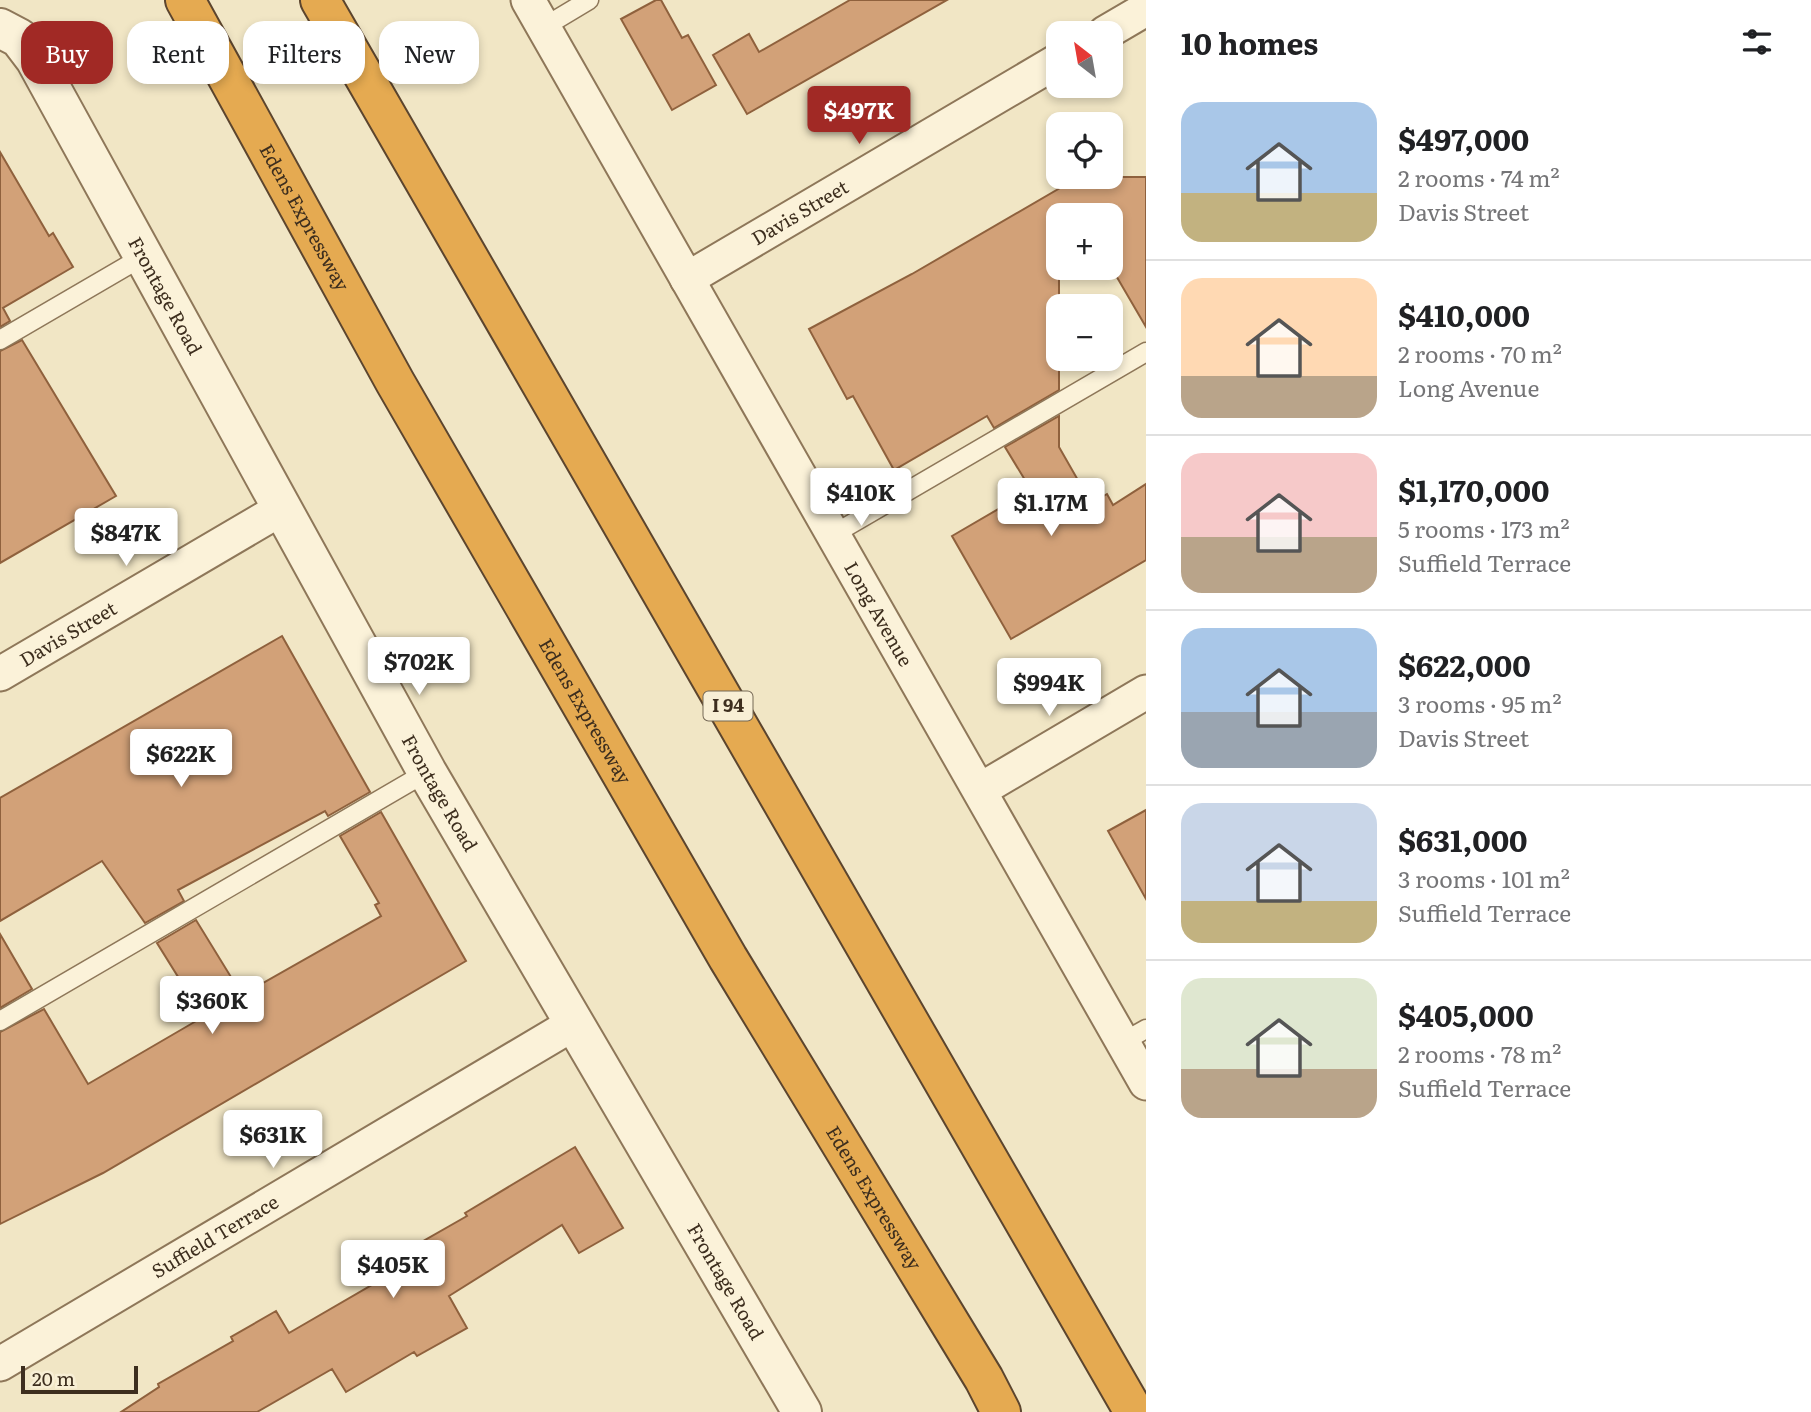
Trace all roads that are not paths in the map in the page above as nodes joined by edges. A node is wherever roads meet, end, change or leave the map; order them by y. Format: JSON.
{"nodes":[{"id":1,"x":185,"y":0,"type":"edge"},
{"id":2,"x":320,"y":0,"type":"edge"},
{"id":3,"x":589,"y":0,"type":"edge"},
{"id":4,"x":1146,"y":9,"type":"edge"},
{"id":5,"x":536,"y":13,"type":"edge"},
{"id":6,"x":1124,"y":22,"type":"edge"},
{"id":7,"x":0,"y":28,"type":"edge"},
{"id":8,"x":1046,"y":68,"type":"edge"},
{"id":9,"x":144,"y":256,"type":"junction"},
{"id":10,"x":687,"y":279,"type":"junction"},
{"id":11,"x":0,"y":340,"type":"edge"},
{"id":12,"x":1146,"y":352,"type":"edge"},
{"id":13,"x":281,"y":509,"type":"junction"},
{"id":14,"x":834,"y":534,"type":"junction"},
{"id":15,"x":0,"y":674,"type":"edge"},
{"id":16,"x":1146,"y":692,"type":"edge"},
{"id":17,"x":427,"y":772,"type":"junction"},
{"id":18,"x":980,"y":790,"type":"junction"},
{"id":19,"x":0,"y":1021,"type":"edge"},
{"id":20,"x":573,"y":1024,"type":"junction"},
{"id":21,"x":1135,"y":1036,"type":"edge"},
{"id":22,"x":1146,"y":1083,"type":"edge"},
{"id":23,"x":0,"y":1364,"type":"edge"},
{"id":24,"x":802,"y":1412,"type":"edge"},
{"id":25,"x":1001,"y":1412,"type":"edge"},
{"id":26,"x":1134,"y":1412,"type":"edge"}],
"edges":[{"from":1,"to":25,"type":"highway","name":"Edens Expressway"},
{"from":2,"to":26,"type":"highway","number":"I 94"},
{"from":3,"to":5,"type":"lane"},
{"from":4,"to":6,"type":"street"},
{"from":5,"to":10,"type":"street","name":"Long Avenue"},
{"from":7,"to":9,"type":"street","name":"Frontage Road"},
{"from":8,"to":10,"type":"street","name":"Davis Street"},
{"from":9,"to":11,"type":"lane"},
{"from":9,"to":13,"type":"street","name":"Frontage Road"},
{"from":10,"to":14,"type":"street","name":"Long Avenue"},
{"from":12,"to":14,"type":"lane"},
{"from":13,"to":15,"type":"street","name":"Davis Street"},
{"from":13,"to":17,"type":"street","name":"Frontage Road"},
{"from":14,"to":18,"type":"street","name":"Long Avenue"},
{"from":16,"to":18,"type":"street"},
{"from":17,"to":19,"type":"lane"},
{"from":17,"to":20,"type":"street","name":"Frontage Road"},
{"from":18,"to":21,"type":"street","name":"Long Avenue"},
{"from":20,"to":23,"type":"street","name":"Suffield Terrace"},
{"from":20,"to":24,"type":"street","name":"Frontage Road"},
{"from":21,"to":22,"type":"street","name":"Long Avenue"}]}
